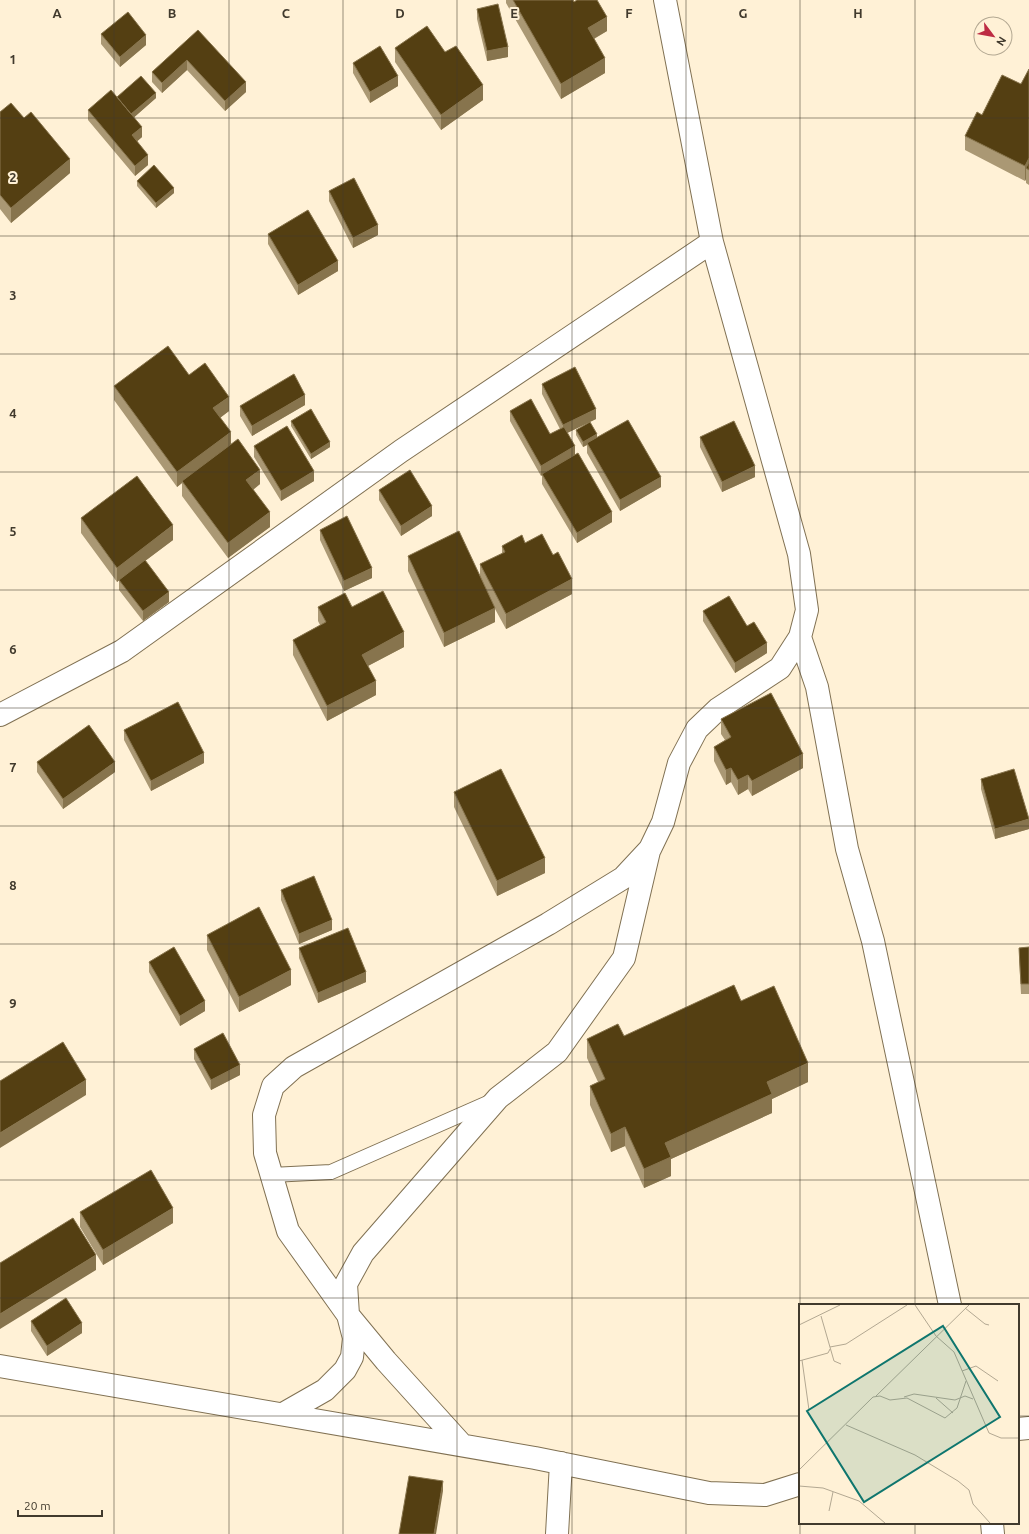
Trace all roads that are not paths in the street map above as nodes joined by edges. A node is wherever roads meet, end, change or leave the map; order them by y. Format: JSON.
{"nodes":[{"id":1,"x":665,"y":0,"type":"edge"},
{"id":2,"x":712,"y":242,"type":"junction"},
{"id":3,"x":800,"y":637,"type":"junction"},
{"id":4,"x":0,"y":715,"type":"edge"},
{"id":5,"x":650,"y":849,"type":"junction"},
{"id":6,"x":498,"y":1098,"type":"junction"},
{"id":7,"x":271,"y":1175,"type":"junction"},
{"id":8,"x":950,"y":1304,"type":"edge"},
{"id":9,"x":348,"y":1315,"type":"junction"},
{"id":10,"x":0,"y":1366,"type":"edge"},
{"id":11,"x":283,"y":1414,"type":"junction"},
{"id":12,"x":1029,"y":1428,"type":"edge"},
{"id":13,"x":1019,"y":1429,"type":"edge"},
{"id":14,"x":462,"y":1445,"type":"junction"},
{"id":15,"x":561,"y":1463,"type":"junction"},
{"id":16,"x":799,"y":1484,"type":"edge"},
{"id":17,"x":992,"y":1524,"type":"edge"},
{"id":18,"x":557,"y":1534,"type":"edge"},
{"id":19,"x":993,"y":1534,"type":"edge"}],
"edges":[{"from":1,"to":2,"type":"street"},
{"from":2,"to":3,"type":"street"},
{"from":2,"to":4,"type":"street"},
{"from":3,"to":5,"type":"street"},
{"from":3,"to":8,"type":"street"},
{"from":5,"to":6,"type":"street"},
{"from":5,"to":7,"type":"street"},
{"from":6,"to":7,"type":"lane"},
{"from":6,"to":9,"type":"street"},
{"from":7,"to":9,"type":"street"},
{"from":9,"to":11,"type":"street"},
{"from":9,"to":14,"type":"street"},
{"from":10,"to":11,"type":"street"},
{"from":11,"to":14,"type":"street"},
{"from":12,"to":13,"type":"street"},
{"from":14,"to":15,"type":"street"},
{"from":15,"to":16,"type":"street"},
{"from":15,"to":18,"type":"street"},
{"from":17,"to":19,"type":"street"}]}
